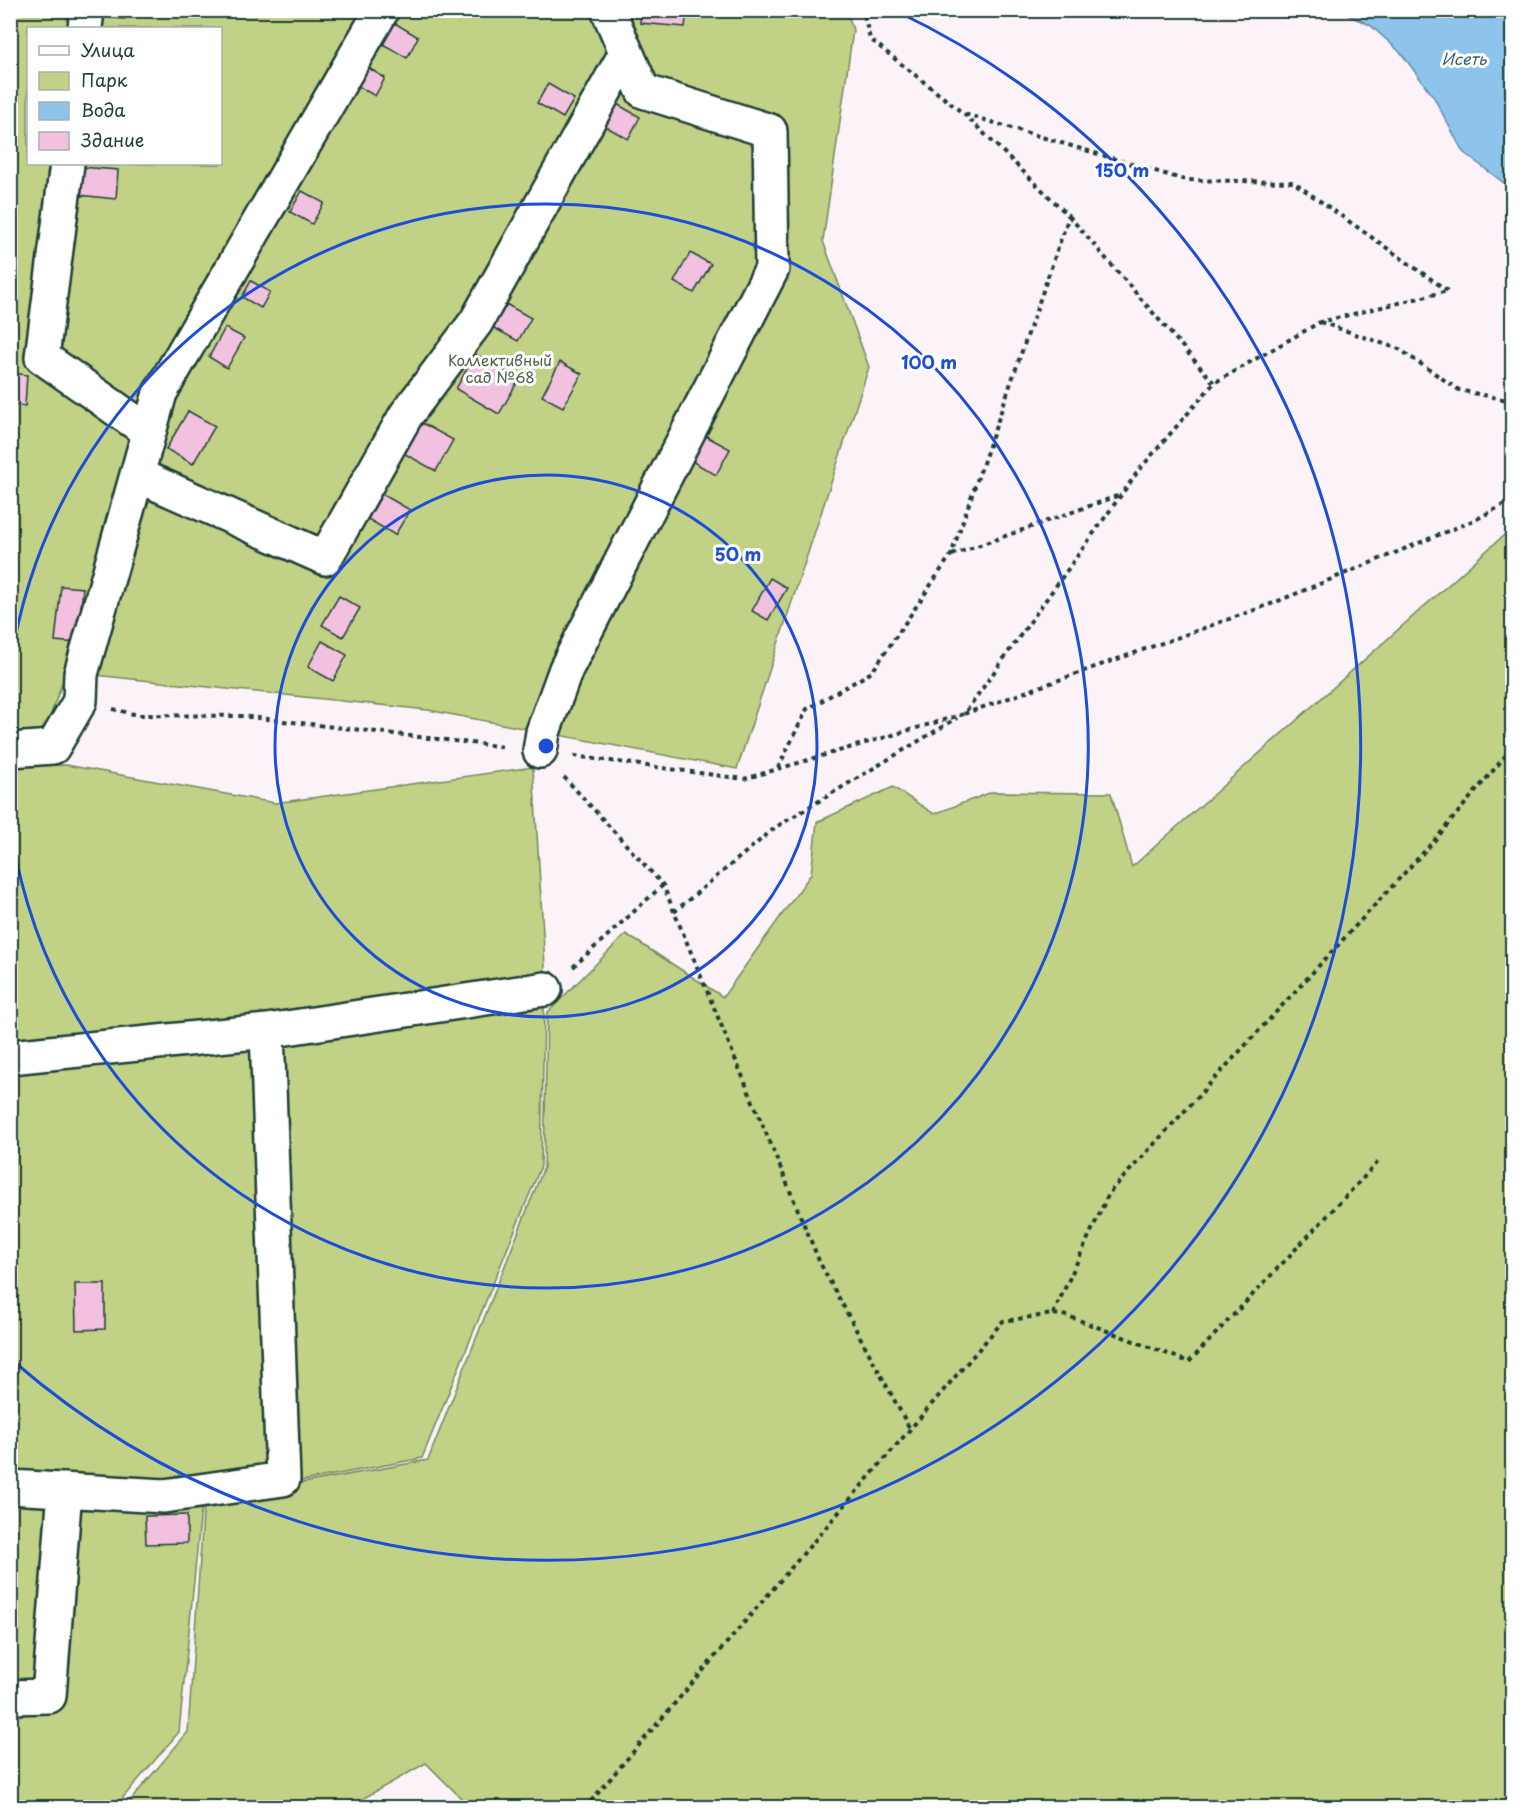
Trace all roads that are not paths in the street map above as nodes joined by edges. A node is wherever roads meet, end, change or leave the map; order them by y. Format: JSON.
{"nodes":[{"id":1,"x":87,"y":10,"type":"edge"},
{"id":2,"x":382,"y":10,"type":"edge"},
{"id":3,"x":608,"y":10,"type":"edge"},
{"id":4,"x":84,"y":27,"type":"edge"},
{"id":5,"x":626,"y":53,"type":"junction"},
{"id":6,"x":67,"y":165,"type":"edge"},
{"id":7,"x":149,"y":432,"type":"junction"},
{"id":8,"x":137,"y":475,"type":"junction"},
{"id":9,"x":10,"y":750,"type":"edge"},
{"id":10,"x":540,"y":751,"type":"road end"},
{"id":11,"x":545,"y":989,"type":"road end"},
{"id":12,"x":267,"y":1031,"type":"junction"},
{"id":13,"x":10,"y":1057,"type":"edge"},
{"id":14,"x":10,"y":1487,"type":"edge"},
{"id":15,"x":65,"y":1490,"type":"junction"},
{"id":16,"x":10,"y":1697,"type":"edge"}],
"edges":[{"from":1,"to":4,"type":"lane"},
{"from":2,"to":7,"type":"lane"},
{"from":3,"to":5,"type":"lane"},
{"from":5,"to":8,"type":"lane"},
{"from":5,"to":10,"type":"lane"},
{"from":6,"to":7,"type":"lane"},
{"from":7,"to":8,"type":"lane"},
{"from":8,"to":9,"type":"lane"},
{"from":11,"to":12,"type":"lane"},
{"from":12,"to":13,"type":"lane"},
{"from":12,"to":15,"type":"lane"},
{"from":14,"to":15,"type":"lane"},
{"from":15,"to":16,"type":"lane"}]}
